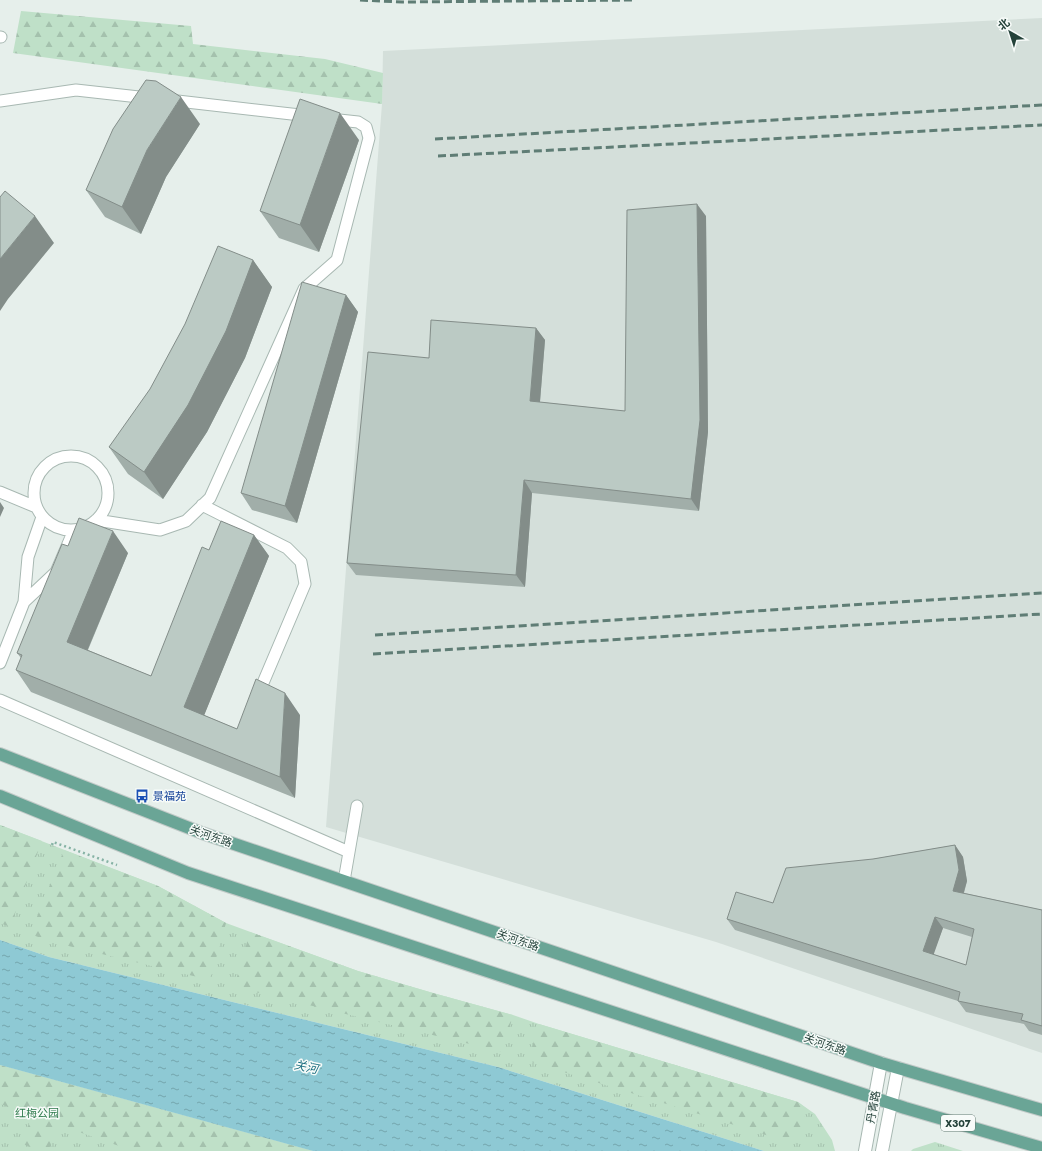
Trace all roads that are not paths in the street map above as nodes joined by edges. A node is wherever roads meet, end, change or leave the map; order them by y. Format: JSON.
{"nodes":[{"id":1,"x":0,"y":101,"type":"edge"},
{"id":2,"x":0,"y":492,"type":"edge"},
{"id":3,"x":202,"y":505,"type":"junction"},
{"id":4,"x":36,"y":507,"type":"junction"},
{"id":5,"x":42,"y":518,"type":"junction"},
{"id":6,"x":96,"y":520,"type":"junction"},
{"id":7,"x":74,"y":530,"type":"junction"},
{"id":8,"x":24,"y":602,"type":"junction"},
{"id":9,"x":0,"y":663,"type":"edge"},
{"id":10,"x":260,"y":690,"type":"edge"},
{"id":11,"x":0,"y":700,"type":"edge"},
{"id":12,"x":0,"y":754,"type":"edge"},
{"id":13,"x":0,"y":796,"type":"edge"},
{"id":14,"x":357,"y":806,"type":"dead end"},
{"id":15,"x":349,"y":852,"type":"junction"},
{"id":16,"x":344,"y":881,"type":"junction"},
{"id":17,"x":881,"y":1063,"type":"junction"},
{"id":18,"x":898,"y":1068,"type":"junction"},
{"id":19,"x":875,"y":1098,"type":"junction"},
{"id":20,"x":891,"y":1103,"type":"junction"},
{"id":21,"x":1042,"y":1110,"type":"edge"},
{"id":22,"x":1042,"y":1148,"type":"edge"},
{"id":23,"x":865,"y":1151,"type":"edge"},
{"id":24,"x":882,"y":1151,"type":"edge"}],
"edges":[{"from":1,"to":3,"type":"lane"},
{"from":2,"to":4,"type":"lane"},
{"from":3,"to":6,"type":"lane"},
{"from":3,"to":10,"type":"lane"},
{"from":4,"to":5,"type":"lane"},
{"from":4,"to":6,"type":"lane"},
{"from":5,"to":7,"type":"lane"},
{"from":5,"to":8,"type":"lane"},
{"from":6,"to":7,"type":"lane"},
{"from":7,"to":8,"type":"lane"},
{"from":8,"to":9,"type":"lane"},
{"from":11,"to":15,"type":"lane"},
{"from":12,"to":16,"type":"main road","name":"关河东路"},
{"from":13,"to":19,"type":"main road"},
{"from":14,"to":15,"type":"lane"},
{"from":15,"to":16,"type":"lane"},
{"from":16,"to":17,"type":"main road","name":"关河东路"},
{"from":17,"to":18,"type":"main road","name":"关河东路"},
{"from":17,"to":19,"type":"street","name":"丹青路"},
{"from":18,"to":20,"type":"street","name":"丹青路"},
{"from":18,"to":21,"type":"main road","name":"关河东路"},
{"from":19,"to":20,"type":"main road","number":"X307"},
{"from":19,"to":23,"type":"street","name":"丹青路"},
{"from":20,"to":22,"type":"main road","number":"X307"},
{"from":20,"to":24,"type":"street","name":"丹青路"}]}
